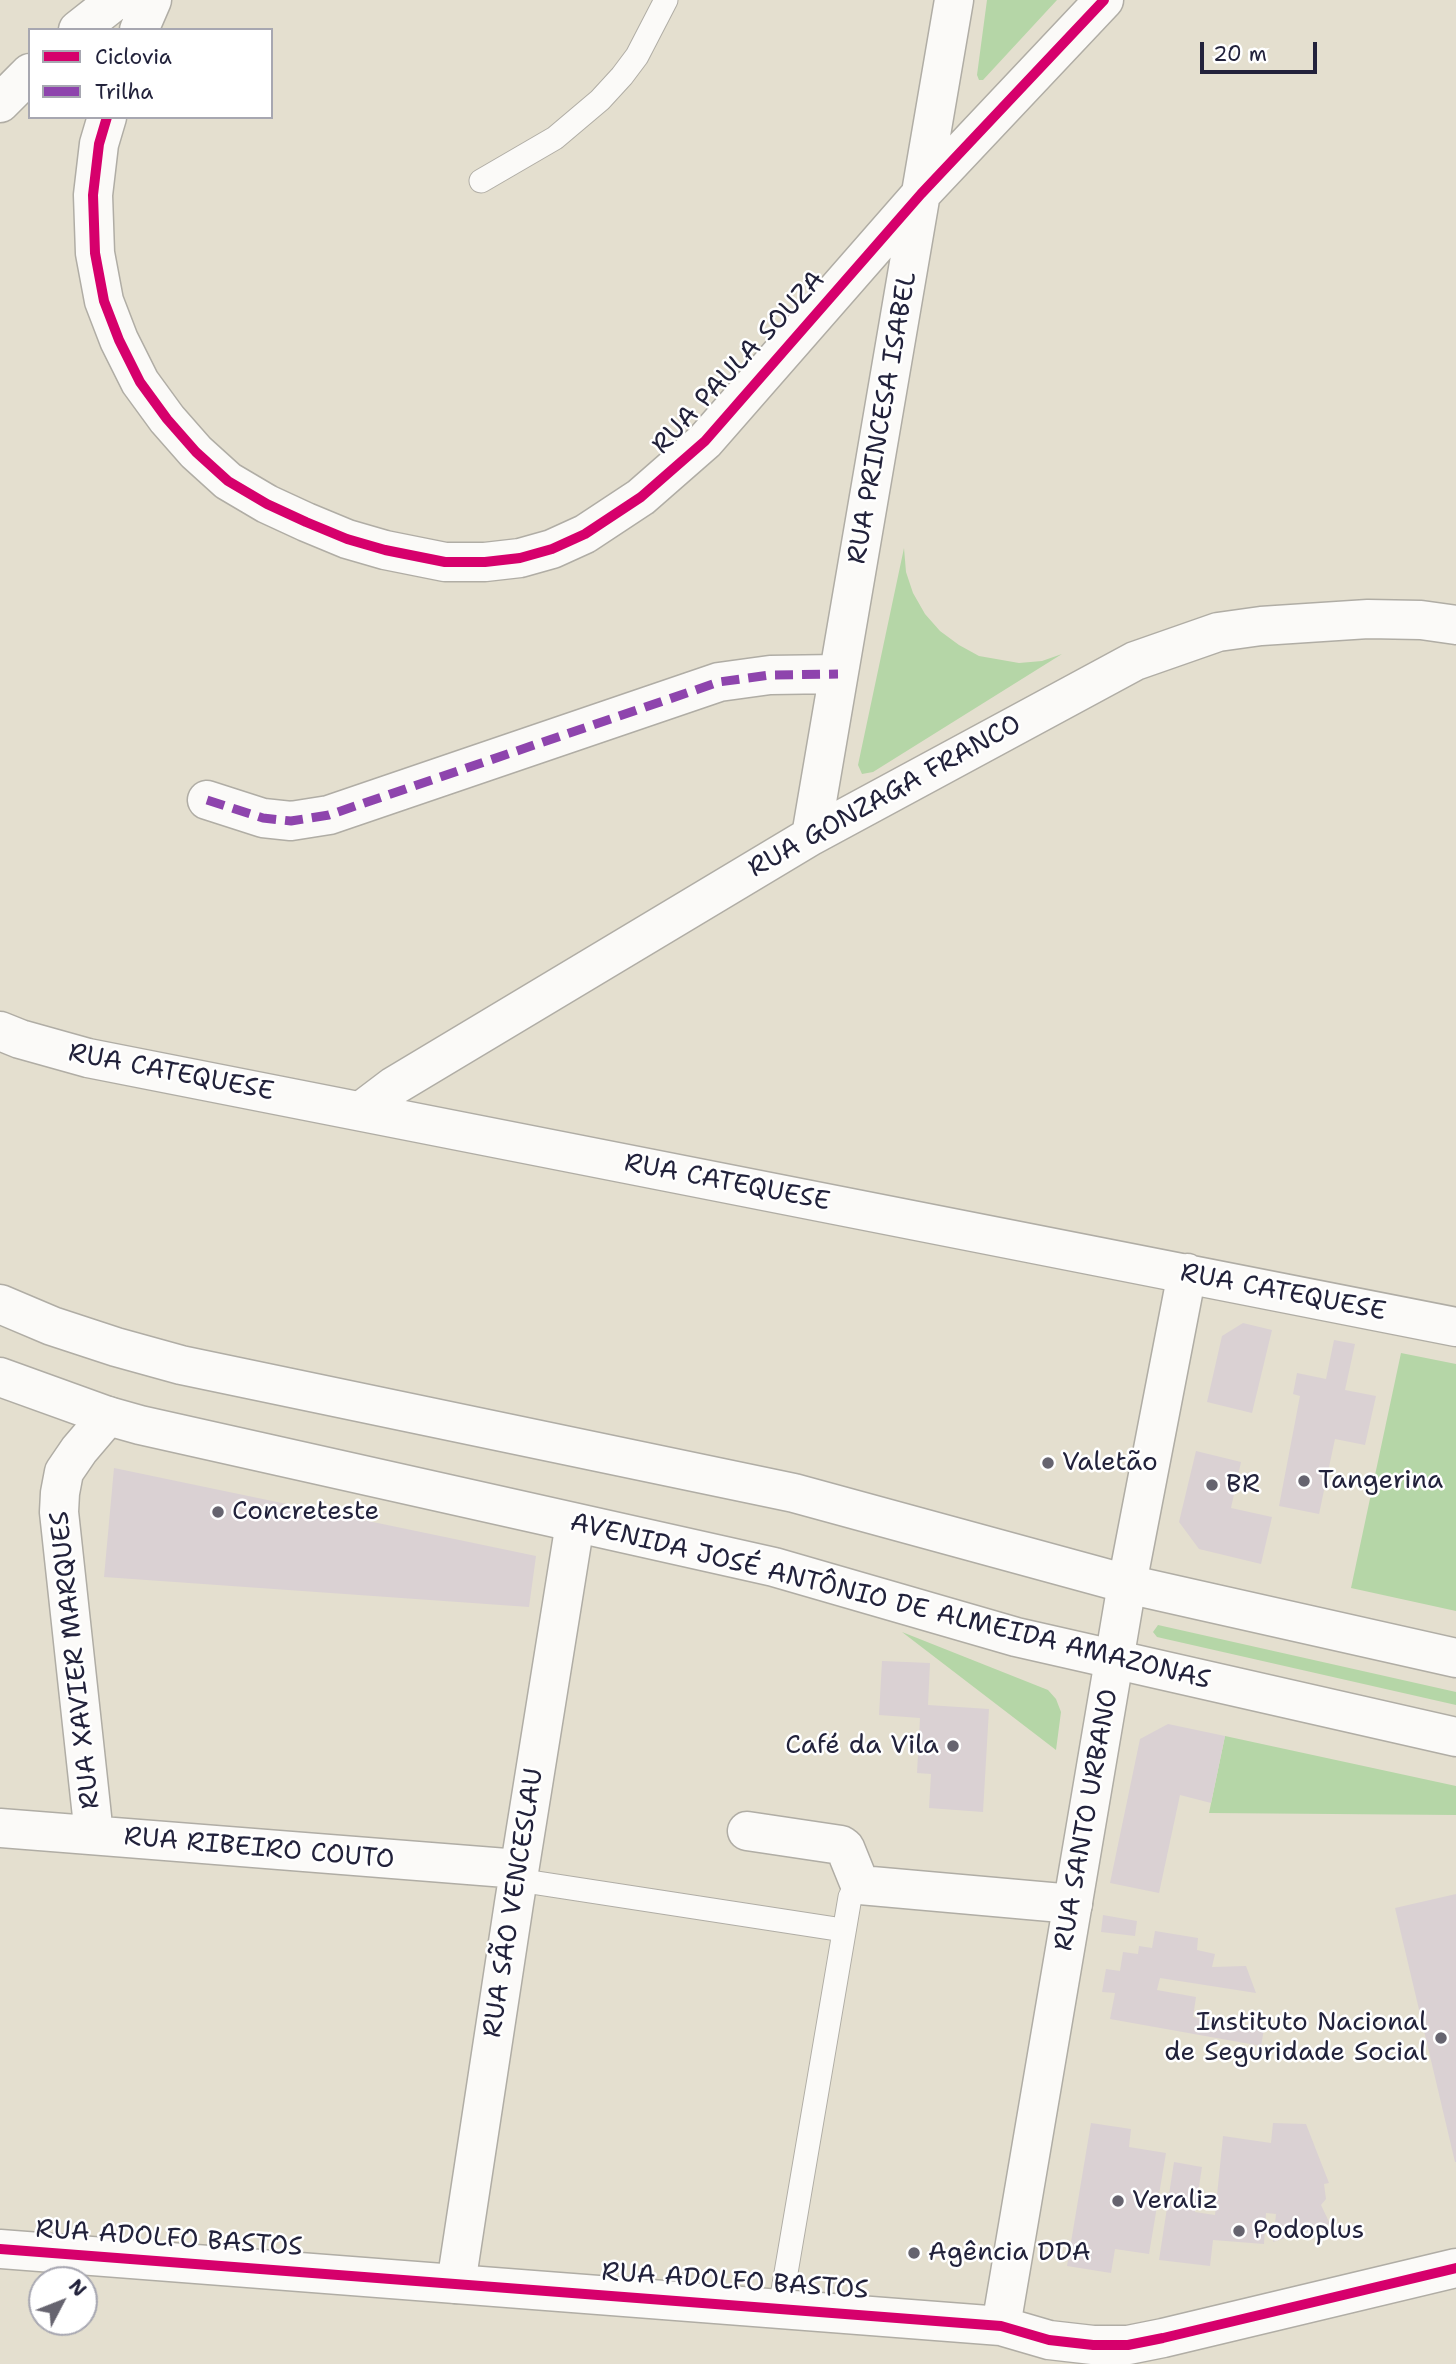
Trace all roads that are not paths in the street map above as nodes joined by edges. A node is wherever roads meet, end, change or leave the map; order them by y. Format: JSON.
{"nodes":[{"id":1,"x":116,"y":0,"type":"edge"},
{"id":2,"x":152,"y":0,"type":"edge"},
{"id":3,"x":666,"y":0,"type":"edge"},
{"id":4,"x":954,"y":0,"type":"edge"},
{"id":5,"x":1104,"y":0,"type":"edge"},
{"id":6,"x":81,"y":28,"type":"edge"},
{"id":7,"x":140,"y":28,"type":"edge"},
{"id":8,"x":28,"y":75,"type":"edge"},
{"id":9,"x":0,"y":103,"type":"edge"},
{"id":10,"x":106,"y":119,"type":"edge"},
{"id":11,"x":481,"y":181,"type":"dead end"},
{"id":12,"x":921,"y":194,"type":"junction"},
{"id":13,"x":1456,"y":625,"type":"edge"},
{"id":14,"x":838,"y":674,"type":"junction"},
{"id":15,"x":207,"y":800,"type":"dead end"},
{"id":16,"x":811,"y":836,"type":"junction"},
{"id":17,"x":0,"y":1031,"type":"edge"},
{"id":18,"x":361,"y":1111,"type":"junction"},
{"id":19,"x":1187,"y":1273,"type":"junction"},
{"id":20,"x":0,"y":1304,"type":"edge"},
{"id":21,"x":1456,"y":1327,"type":"edge"},
{"id":22,"x":0,"y":1377,"type":"edge"},
{"id":23,"x":108,"y":1416,"type":"junction"},
{"id":24,"x":575,"y":1523,"type":"junction"},
{"id":25,"x":1127,"y":1584,"type":"junction"},
{"id":26,"x":1456,"y":1658,"type":"edge"},
{"id":27,"x":1114,"y":1661,"type":"junction"},
{"id":28,"x":1456,"y":1737,"type":"edge"},
{"id":29,"x":0,"y":1828,"type":"edge"},
{"id":30,"x":747,"y":1831,"type":"dead end"},
{"id":31,"x":94,"y":1835,"type":"junction"},
{"id":32,"x":518,"y":1874,"type":"junction"},
{"id":33,"x":860,"y":1885,"type":"junction"},
{"id":34,"x":1073,"y":1904,"type":"junction"},
{"id":35,"x":844,"y":1930,"type":"junction"},
{"id":36,"x":0,"y":2249,"type":"edge"},
{"id":37,"x":1456,"y":2268,"type":"edge"},
{"id":38,"x":456,"y":2284,"type":"junction"},
{"id":39,"x":780,"y":2308,"type":"junction"},
{"id":40,"x":1001,"y":2326,"type":"junction"},
{"id":41,"x":1054,"y":2352,"type":"edge"}],
"edges":[{"from":1,"to":6,"type":"main road"},
{"from":2,"to":7,"type":"main road"},
{"from":3,"to":11,"type":"lane"},
{"from":4,"to":12,"type":"main road","name":"RUA PRINCESA ISABEL"},
{"from":5,"to":12,"type":"main road","name":"RUA PAULA SOUZA"},
{"from":8,"to":9,"type":"main road"},
{"from":10,"to":12,"type":"main road","name":"RUA PAULA SOUZA"},
{"from":12,"to":14,"type":"main road","name":"RUA PRINCESA ISABEL"},
{"from":13,"to":16,"type":"main road","name":"RUA GONZAGA FRANCO"},
{"from":14,"to":15,"type":"main road"},
{"from":14,"to":16,"type":"main road","name":"RUA PRINCESA ISABEL"},
{"from":16,"to":18,"type":"main road","name":"RUA GONZAGA FRANCO"},
{"from":17,"to":18,"type":"main road","name":"RUA CATEQUESE"},
{"from":18,"to":19,"type":"main road","name":"RUA CATEQUESE"},
{"from":19,"to":21,"type":"main road","name":"RUA CATEQUESE"},
{"from":19,"to":25,"type":"main road","name":"RUA SANTO URBANO"},
{"from":20,"to":25,"type":"main road"},
{"from":22,"to":23,"type":"main road","name":"AVENIDA JOSÉ ANTÔNIO DE ALMEIDA AMAZONAS"},
{"from":23,"to":24,"type":"main road","name":"AVENIDA JOSÉ ANTÔNIO DE ALMEIDA AMAZONAS"},
{"from":23,"to":31,"type":"main road","name":"RUA XAVIER MARQUES"},
{"from":24,"to":27,"type":"main road","name":"AVENIDA JOSÉ ANTÔNIO DE ALMEIDA AMAZONAS"},
{"from":24,"to":32,"type":"main road","name":"RUA SÃO VENCESLAU"},
{"from":25,"to":26,"type":"main road"},
{"from":25,"to":27,"type":"main road","name":"RUA SANTO URBANO"},
{"from":27,"to":28,"type":"main road","name":"AVENIDA JOSÉ ANTÔNIO DE ALMEIDA AMAZONAS"},
{"from":27,"to":34,"type":"main road","name":"RUA SANTO URBANO"},
{"from":29,"to":31,"type":"main road","name":"RUA RIBEIRO COUTO"},
{"from":30,"to":33,"type":"main road"},
{"from":31,"to":32,"type":"main road","name":"RUA RIBEIRO COUTO"},
{"from":32,"to":35,"type":"lane"},
{"from":32,"to":38,"type":"main road","name":"RUA SÃO VENCESLAU"},
{"from":33,"to":34,"type":"main road"},
{"from":33,"to":35,"type":"lane"},
{"from":34,"to":40,"type":"main road","name":"RUA SANTO URBANO"},
{"from":35,"to":39,"type":"lane"},
{"from":36,"to":38,"type":"main road","name":"RUA ADOLFO BASTOS"},
{"from":37,"to":41,"type":"main road","name":"RUA ADOLFO BASTOS"},
{"from":38,"to":39,"type":"main road","name":"RUA ADOLFO BASTOS"},
{"from":39,"to":40,"type":"main road","name":"RUA ADOLFO BASTOS"},
{"from":40,"to":41,"type":"main road","name":"RUA ADOLFO BASTOS"}]}
